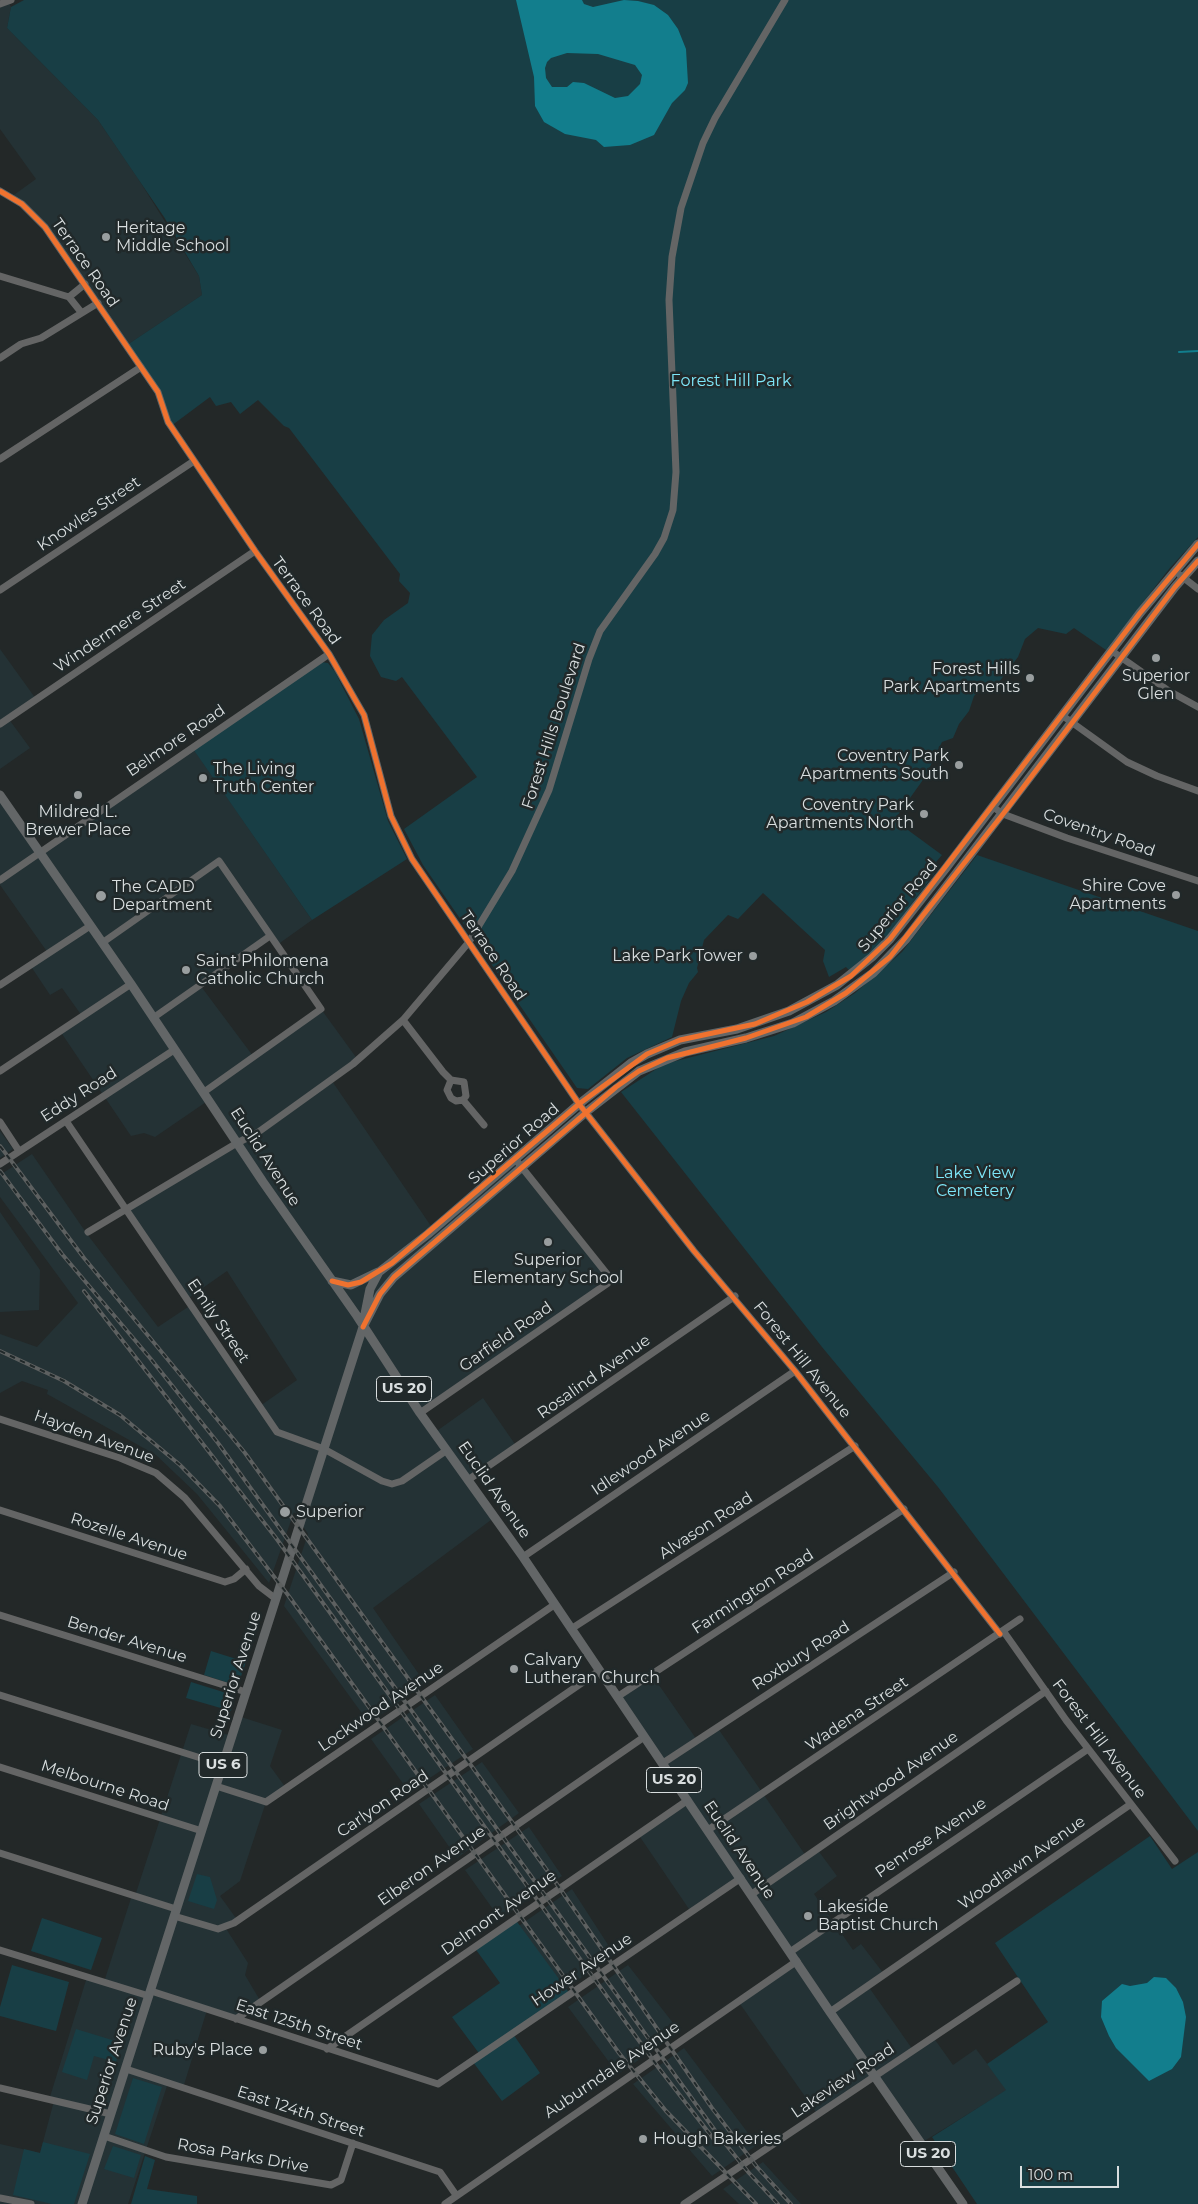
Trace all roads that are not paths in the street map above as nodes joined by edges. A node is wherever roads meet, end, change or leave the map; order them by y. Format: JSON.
{"nodes":[{"id":1,"x":11,"y":0,"type":"edge"},
{"id":2,"x":785,"y":0,"type":"edge"},
{"id":3,"x":0,"y":4,"type":"edge"},
{"id":4,"x":0,"y":191,"type":"edge"},
{"id":5,"x":0,"y":276,"type":"edge"},
{"id":6,"x":85,"y":284,"type":"junction"},
{"id":7,"x":68,"y":297,"type":"junction"},
{"id":8,"x":98,"y":303,"type":"junction"},
{"id":9,"x":81,"y":312,"type":"junction"},
{"id":10,"x":0,"y":358,"type":"edge"},
{"id":11,"x":141,"y":367,"type":"junction"},
{"id":12,"x":0,"y":459,"type":"edge"},
{"id":13,"x":194,"y":461,"type":"junction"},
{"id":14,"x":1198,"y":544,"type":"edge"},
{"id":15,"x":255,"y":551,"type":"junction"},
{"id":16,"x":1198,"y":562,"type":"edge"},
{"id":17,"x":1174,"y":571,"type":"junction"},
{"id":18,"x":1183,"y":578,"type":"junction"},
{"id":19,"x":1198,"y":589,"type":"edge"},
{"id":20,"x":0,"y":590,"type":"edge"},
{"id":21,"x":1112,"y":651,"type":"junction"},
{"id":22,"x":329,"y":654,"type":"junction"},
{"id":23,"x":1121,"y":658,"type":"junction"},
{"id":24,"x":1198,"y":707,"type":"edge"},
{"id":25,"x":1063,"y":716,"type":"junction"},
{"id":26,"x":1072,"y":723,"type":"junction"},
{"id":27,"x":0,"y":724,"type":"edge"},
{"id":28,"x":1198,"y":791,"type":"edge"},
{"id":29,"x":0,"y":795,"type":"edge"},
{"id":30,"x":993,"y":806,"type":"junction"},
{"id":31,"x":1003,"y":814,"type":"junction"},
{"id":32,"x":40,"y":853,"type":"junction"},
{"id":33,"x":0,"y":880,"type":"edge"},
{"id":34,"x":1198,"y":881,"type":"edge"},
{"id":35,"x":90,"y":926,"type":"junction"},
{"id":36,"x":270,"y":936,"type":"junction"},
{"id":37,"x":102,"y":942,"type":"junction"},
{"id":38,"x":469,"y":942,"type":"junction"},
{"id":39,"x":131,"y":984,"type":"junction"},
{"id":40,"x":0,"y":985,"type":"edge"},
{"id":41,"x":789,"y":1011,"type":"junction"},
{"id":42,"x":153,"y":1018,"type":"junction"},
{"id":43,"x":403,"y":1020,"type":"junction"},
{"id":44,"x":793,"y":1023,"type":"junction"},
{"id":45,"x":737,"y":1029,"type":"junction"},
{"id":46,"x":739,"y":1040,"type":"junction"},
{"id":47,"x":174,"y":1050,"type":"junction"},
{"id":48,"x":0,"y":1071,"type":"edge"},
{"id":49,"x":452,"y":1080,"type":"junction"},
{"id":50,"x":204,"y":1092,"type":"junction"},
{"id":51,"x":463,"y":1100,"type":"junction"},
{"id":52,"x":579,"y":1104,"type":"junction"},
{"id":53,"x":586,"y":1112,"type":"junction"},
{"id":54,"x":66,"y":1121,"type":"junction"},
{"id":55,"x":0,"y":1122,"type":"edge"},
{"id":56,"x":484,"y":1124,"type":"dead end"},
{"id":57,"x":237,"y":1143,"type":"junction"},
{"id":58,"x":20,"y":1151,"type":"junction"},
{"id":59,"x":516,"y":1160,"type":"junction"},
{"id":60,"x":0,"y":1164,"type":"edge"},
{"id":61,"x":523,"y":1168,"type":"junction"},
{"id":62,"x":126,"y":1210,"type":"junction"},
{"id":63,"x":88,"y":1232,"type":"dead end"},
{"id":64,"x":379,"y":1272,"type":"junction"},
{"id":65,"x":332,"y":1281,"type":"junction"},
{"id":66,"x":735,"y":1296,"type":"junction"},
{"id":67,"x":364,"y":1327,"type":"junction"},
{"id":68,"x":795,"y":1371,"type":"junction"},
{"id":69,"x":420,"y":1413,"type":"junction"},
{"id":70,"x":0,"y":1419,"type":"edge"},
{"id":71,"x":855,"y":1446,"type":"junction"},
{"id":72,"x":324,"y":1449,"type":"junction"},
{"id":73,"x":447,"y":1450,"type":"junction"},
{"id":74,"x":468,"y":1480,"type":"junction"},
{"id":75,"x":904,"y":1509,"type":"junction"},
{"id":76,"x":0,"y":1510,"type":"edge"},
{"id":77,"x":523,"y":1557,"type":"junction"},
{"id":78,"x":246,"y":1569,"type":"junction"},
{"id":79,"x":954,"y":1572,"type":"junction"},
{"id":80,"x":276,"y":1599,"type":"junction"},
{"id":81,"x":554,"y":1605,"type":"junction"},
{"id":82,"x":0,"y":1615,"type":"edge"},
{"id":83,"x":1020,"y":1620,"type":"dead end"},
{"id":84,"x":571,"y":1629,"type":"junction"},
{"id":85,"x":1002,"y":1633,"type":"junction"},
{"id":86,"x":599,"y":1671,"type":"junction"},
{"id":87,"x":1046,"y":1691,"type":"junction"},
{"id":88,"x":246,"y":1692,"type":"junction"},
{"id":89,"x":0,"y":1695,"type":"edge"},
{"id":90,"x":617,"y":1697,"type":"junction"},
{"id":91,"x":644,"y":1737,"type":"junction"},
{"id":92,"x":1088,"y":1749,"type":"junction"},
{"id":93,"x":663,"y":1763,"type":"junction"},
{"id":94,"x":223,"y":1765,"type":"junction"},
{"id":95,"x":0,"y":1767,"type":"edge"},
{"id":96,"x":216,"y":1786,"type":"junction"},
{"id":97,"x":688,"y":1800,"type":"junction"},
{"id":98,"x":1131,"y":1804,"type":"junction"},
{"id":99,"x":708,"y":1830,"type":"junction"},
{"id":100,"x":202,"y":1831,"type":"junction"},
{"id":101,"x":0,"y":1853,"type":"edge"},
{"id":102,"x":1175,"y":1861,"type":"dead end"},
{"id":103,"x":741,"y":1878,"type":"junction"},
{"id":104,"x":752,"y":1894,"type":"junction"},
{"id":105,"x":175,"y":1913,"type":"junction"},
{"id":106,"x":0,"y":1950,"type":"edge"},
{"id":107,"x":790,"y":1952,"type":"junction"},
{"id":108,"x":797,"y":1961,"type":"junction"},
{"id":109,"x":1017,"y":1981,"type":"dead end"},
{"id":110,"x":150,"y":1993,"type":"junction"},
{"id":111,"x":830,"y":2012,"type":"junction"},
{"id":112,"x":236,"y":2019,"type":"junction"},
{"id":113,"x":327,"y":2049,"type":"junction"},
{"id":114,"x":126,"y":2069,"type":"junction"},
{"id":115,"x":876,"y":2076,"type":"junction"},
{"id":116,"x":438,"y":2084,"type":"joint"},
{"id":117,"x":0,"y":2088,"type":"edge"},
{"id":118,"x":111,"y":2114,"type":"junction"},
{"id":119,"x":104,"y":2136,"type":"junction"},
{"id":120,"x":353,"y":2143,"type":"junction"},
{"id":121,"x":456,"y":2195,"type":"junction"},
{"id":122,"x":0,"y":2199,"type":"edge"},
{"id":123,"x":8,"y":2204,"type":"edge"},
{"id":124,"x":31,"y":2204,"type":"edge"},
{"id":125,"x":82,"y":2204,"type":"edge"},
{"id":126,"x":444,"y":2204,"type":"edge"},
{"id":127,"x":684,"y":2204,"type":"edge"},
{"id":128,"x":963,"y":2204,"type":"edge"}],
"edges":[{"from":1,"to":3,"type":"street"},
{"from":2,"to":38,"type":"street","name":"Forest Hills Boulevard"},
{"from":4,"to":6,"type":"street","name":"Terrace Road"},
{"from":5,"to":7,"type":"street"},
{"from":6,"to":7,"type":"street"},
{"from":6,"to":8,"type":"street","name":"Terrace Road"},
{"from":7,"to":9,"type":"street"},
{"from":8,"to":9,"type":"street"},
{"from":8,"to":11,"type":"street","name":"Terrace Road"},
{"from":9,"to":10,"type":"street"},
{"from":11,"to":12,"type":"street"},
{"from":11,"to":13,"type":"street","name":"Terrace Road"},
{"from":13,"to":15,"type":"street","name":"Terrace Road"},
{"from":13,"to":20,"type":"street","name":"Knowles Street"},
{"from":14,"to":17,"type":"main road","name":"Superior Road"},
{"from":15,"to":22,"type":"street","name":"Terrace Road"},
{"from":15,"to":27,"type":"street","name":"Windermere Street"},
{"from":16,"to":18,"type":"main road","name":"Superior Road"},
{"from":17,"to":18,"type":"street"},
{"from":17,"to":21,"type":"main road","name":"Superior Road"},
{"from":18,"to":19,"type":"street"},
{"from":18,"to":23,"type":"main road","name":"Superior Road"},
{"from":21,"to":23,"type":"street"},
{"from":21,"to":25,"type":"main road","name":"Superior Road"},
{"from":22,"to":32,"type":"street","name":"Belmore Road"},
{"from":22,"to":38,"type":"street","name":"Terrace Road"},
{"from":23,"to":24,"type":"street"},
{"from":23,"to":26,"type":"main road","name":"Superior Road"},
{"from":25,"to":26,"type":"street"},
{"from":25,"to":30,"type":"main road","name":"Superior Road"},
{"from":26,"to":28,"type":"street"},
{"from":26,"to":31,"type":"main road","name":"Superior Road"},
{"from":29,"to":32,"type":"main road","name":"Euclid Avenue"},
{"from":30,"to":31,"type":"street","name":"Coventry Road"},
{"from":30,"to":41,"type":"main road","name":"Superior Road"},
{"from":31,"to":34,"type":"street","name":"Coventry Road"},
{"from":31,"to":44,"type":"main road","name":"Superior Road"},
{"from":32,"to":33,"type":"street","name":"Belmore Road"},
{"from":32,"to":35,"type":"main road","name":"Euclid Avenue"},
{"from":35,"to":37,"type":"main road","name":"Euclid Avenue"},
{"from":35,"to":40,"type":"street"},
{"from":36,"to":37,"type":"street"},
{"from":36,"to":42,"type":"street"},
{"from":36,"to":50,"type":"street"},
{"from":37,"to":39,"type":"main road","name":"Euclid Avenue"},
{"from":38,"to":43,"type":"street","name":"Forest Hills Boulevard"},
{"from":38,"to":52,"type":"street","name":"Terrace Road"},
{"from":39,"to":42,"type":"main road","name":"Euclid Avenue"},
{"from":39,"to":48,"type":"street"},
{"from":41,"to":44,"type":"street"},
{"from":41,"to":45,"type":"main road","name":"Superior Road"},
{"from":42,"to":47,"type":"main road","name":"Euclid Avenue"},
{"from":43,"to":49,"type":"street"},
{"from":43,"to":57,"type":"street","name":"Forest Hills Boulevard"},
{"from":44,"to":46,"type":"main road","name":"Superior Road"},
{"from":45,"to":46,"type":"main road"},
{"from":45,"to":52,"type":"main road","name":"Superior Road"},
{"from":46,"to":53,"type":"main road","name":"Superior Road"},
{"from":47,"to":50,"type":"main road","name":"Euclid Avenue"},
{"from":47,"to":54,"type":"street","name":"Eddy Road"},
{"from":49,"to":51,"type":"street"},
{"from":49,"to":51,"type":"street"},
{"from":50,"to":57,"type":"main road","name":"Euclid Avenue"},
{"from":51,"to":56,"type":"street"},
{"from":52,"to":53,"type":"street","name":"Forest Hill Avenue"},
{"from":52,"to":59,"type":"main road","name":"Superior Road"},
{"from":53,"to":61,"type":"main road","name":"Superior Road"},
{"from":53,"to":66,"type":"street","name":"Forest Hill Avenue"},
{"from":54,"to":58,"type":"street","name":"Eddy Road"},
{"from":54,"to":62,"type":"street","name":"Emily Street"},
{"from":55,"to":58,"type":"street"},
{"from":57,"to":62,"type":"street","name":"Forest Hills Boulevard"},
{"from":57,"to":65,"type":"main road","name":"Euclid Avenue"},
{"from":58,"to":60,"type":"street","name":"Eddy Road"},
{"from":59,"to":61,"type":"street"},
{"from":59,"to":64,"type":"main road","name":"Superior Road"},
{"from":61,"to":67,"type":"main road","name":"Superior Road"},
{"from":61,"to":69,"type":"street","name":"Garfield Road"},
{"from":62,"to":63,"type":"street","name":"Forest Hills Boulevard"},
{"from":62,"to":72,"type":"street","name":"Emily Street"},
{"from":64,"to":65,"type":"main road"},
{"from":64,"to":67,"type":"main road","name":"Superior Road"},
{"from":65,"to":67,"type":"main road","name":"Euclid Avenue"},
{"from":66,"to":68,"type":"street","name":"Forest Hill Avenue"},
{"from":66,"to":74,"type":"street","name":"Rosalind Avenue"},
{"from":67,"to":69,"type":"main road","name":"Euclid Avenue","number":"US 20"},
{"from":67,"to":72,"type":"main road","name":"Superior Avenue","number":"US 6"},
{"from":68,"to":71,"type":"street","name":"Forest Hill Avenue"},
{"from":68,"to":77,"type":"street","name":"Idlewood Avenue"},
{"from":69,"to":73,"type":"main road","name":"Euclid Avenue","number":"US 20"},
{"from":70,"to":78,"type":"street","name":"Hayden Avenue"},
{"from":71,"to":75,"type":"street","name":"Forest Hill Avenue"},
{"from":71,"to":84,"type":"street","name":"Alvason Road"},
{"from":72,"to":73,"type":"street","name":"Emily Street"},
{"from":72,"to":80,"type":"main road","name":"Superior Avenue","number":"US 6"},
{"from":73,"to":74,"type":"main road","name":"Euclid Avenue","number":"US 20"},
{"from":74,"to":77,"type":"main road","name":"Euclid Avenue","number":"US 20"},
{"from":75,"to":79,"type":"street","name":"Forest Hill Avenue"},
{"from":75,"to":90,"type":"street","name":"Farmington Road"},
{"from":76,"to":78,"type":"street","name":"Rozelle Avenue"},
{"from":77,"to":81,"type":"main road","name":"Euclid Avenue","number":"US 20"},
{"from":78,"to":80,"type":"street","name":"Hayden Avenue"},
{"from":79,"to":85,"type":"street","name":"Forest Hill Avenue"},
{"from":79,"to":93,"type":"street","name":"Roxbury Road"},
{"from":80,"to":88,"type":"main road","name":"Superior Avenue","number":"US 6"},
{"from":81,"to":84,"type":"main road","name":"Euclid Avenue","number":"US 20"},
{"from":81,"to":96,"type":"street","name":"Lockwood Avenue"},
{"from":82,"to":88,"type":"street","name":"Bender Avenue"},
{"from":83,"to":85,"type":"street","name":"Wadena Street"},
{"from":84,"to":86,"type":"main road","name":"Euclid Avenue","number":"US 20"},
{"from":85,"to":87,"type":"street","name":"Forest Hill Avenue"},
{"from":85,"to":99,"type":"street","name":"Wadena Street"},
{"from":86,"to":90,"type":"main road","name":"Euclid Avenue","number":"US 20"},
{"from":86,"to":105,"type":"street","name":"Carlyon Road"},
{"from":87,"to":92,"type":"street","name":"Forest Hill Avenue"},
{"from":87,"to":104,"type":"street","name":"Brightwood Avenue"},
{"from":88,"to":94,"type":"main road","name":"Superior Avenue","number":"US 6"},
{"from":89,"to":94,"type":"street"},
{"from":90,"to":91,"type":"main road","name":"Euclid Avenue","number":"US 20"},
{"from":91,"to":93,"type":"main road","name":"Euclid Avenue","number":"US 20"},
{"from":91,"to":112,"type":"street","name":"Elberon Avenue"},
{"from":92,"to":98,"type":"street","name":"Forest Hill Avenue"},
{"from":92,"to":107,"type":"street","name":"Penrose Avenue"},
{"from":93,"to":97,"type":"main road","name":"Euclid Avenue","number":"US 20"},
{"from":94,"to":96,"type":"main road","name":"Superior Avenue","number":"US 6"},
{"from":95,"to":100,"type":"street","name":"Melbourne Road"},
{"from":96,"to":100,"type":"main road","name":"Superior Avenue","number":"US 6"},
{"from":97,"to":99,"type":"main road","name":"Euclid Avenue","number":"US 20"},
{"from":97,"to":113,"type":"street","name":"Delmont Avenue"},
{"from":98,"to":102,"type":"street","name":"Forest Hill Avenue"},
{"from":98,"to":111,"type":"street","name":"Woodlawn Avenue"},
{"from":99,"to":103,"type":"main road","name":"Euclid Avenue","number":"US 20"},
{"from":100,"to":105,"type":"main road","name":"Superior Avenue","number":"US 6"},
{"from":101,"to":105,"type":"street","name":"Carlyon Road"},
{"from":103,"to":104,"type":"main road","name":"Euclid Avenue","number":"US 20"},
{"from":103,"to":116,"type":"street","name":"Hower Avenue"},
{"from":104,"to":107,"type":"main road","name":"Euclid Avenue","number":"US 20"},
{"from":105,"to":110,"type":"main road","name":"Superior Avenue","number":"US 6"},
{"from":106,"to":110,"type":"street","name":"East 125th Street"},
{"from":107,"to":108,"type":"main road","name":"Euclid Avenue","number":"US 20"},
{"from":108,"to":111,"type":"main road","name":"Euclid Avenue","number":"US 20"},
{"from":108,"to":121,"type":"street","name":"Auburndale Avenue"},
{"from":109,"to":115,"type":"street","name":"Lakeview Road"},
{"from":110,"to":112,"type":"street","name":"East 125th Street"},
{"from":110,"to":114,"type":"main road","name":"Superior Avenue","number":"US 6"},
{"from":111,"to":115,"type":"main road","name":"Euclid Avenue","number":"US 20"},
{"from":112,"to":113,"type":"street","name":"East 125th Street"},
{"from":113,"to":116,"type":"street","name":"East 125th Street"},
{"from":114,"to":118,"type":"main road","name":"Superior Avenue","number":"US 6"},
{"from":114,"to":120,"type":"street","name":"East 124th Street"},
{"from":115,"to":127,"type":"street","name":"Lakeview Road"},
{"from":115,"to":128,"type":"main road","name":"Euclid Avenue","number":"US 20"},
{"from":117,"to":118,"type":"street"},
{"from":118,"to":119,"type":"main road","name":"Superior Avenue","number":"US 6"},
{"from":119,"to":120,"type":"street","name":"Rosa Parks Drive"},
{"from":119,"to":125,"type":"main road","name":"Superior Avenue","number":"US 6"},
{"from":120,"to":121,"type":"street","name":"East 124th Street"},
{"from":121,"to":126,"type":"street","name":"Auburndale Avenue"},
{"from":122,"to":123,"type":"street"},
{"from":122,"to":124,"type":"street"}]}
